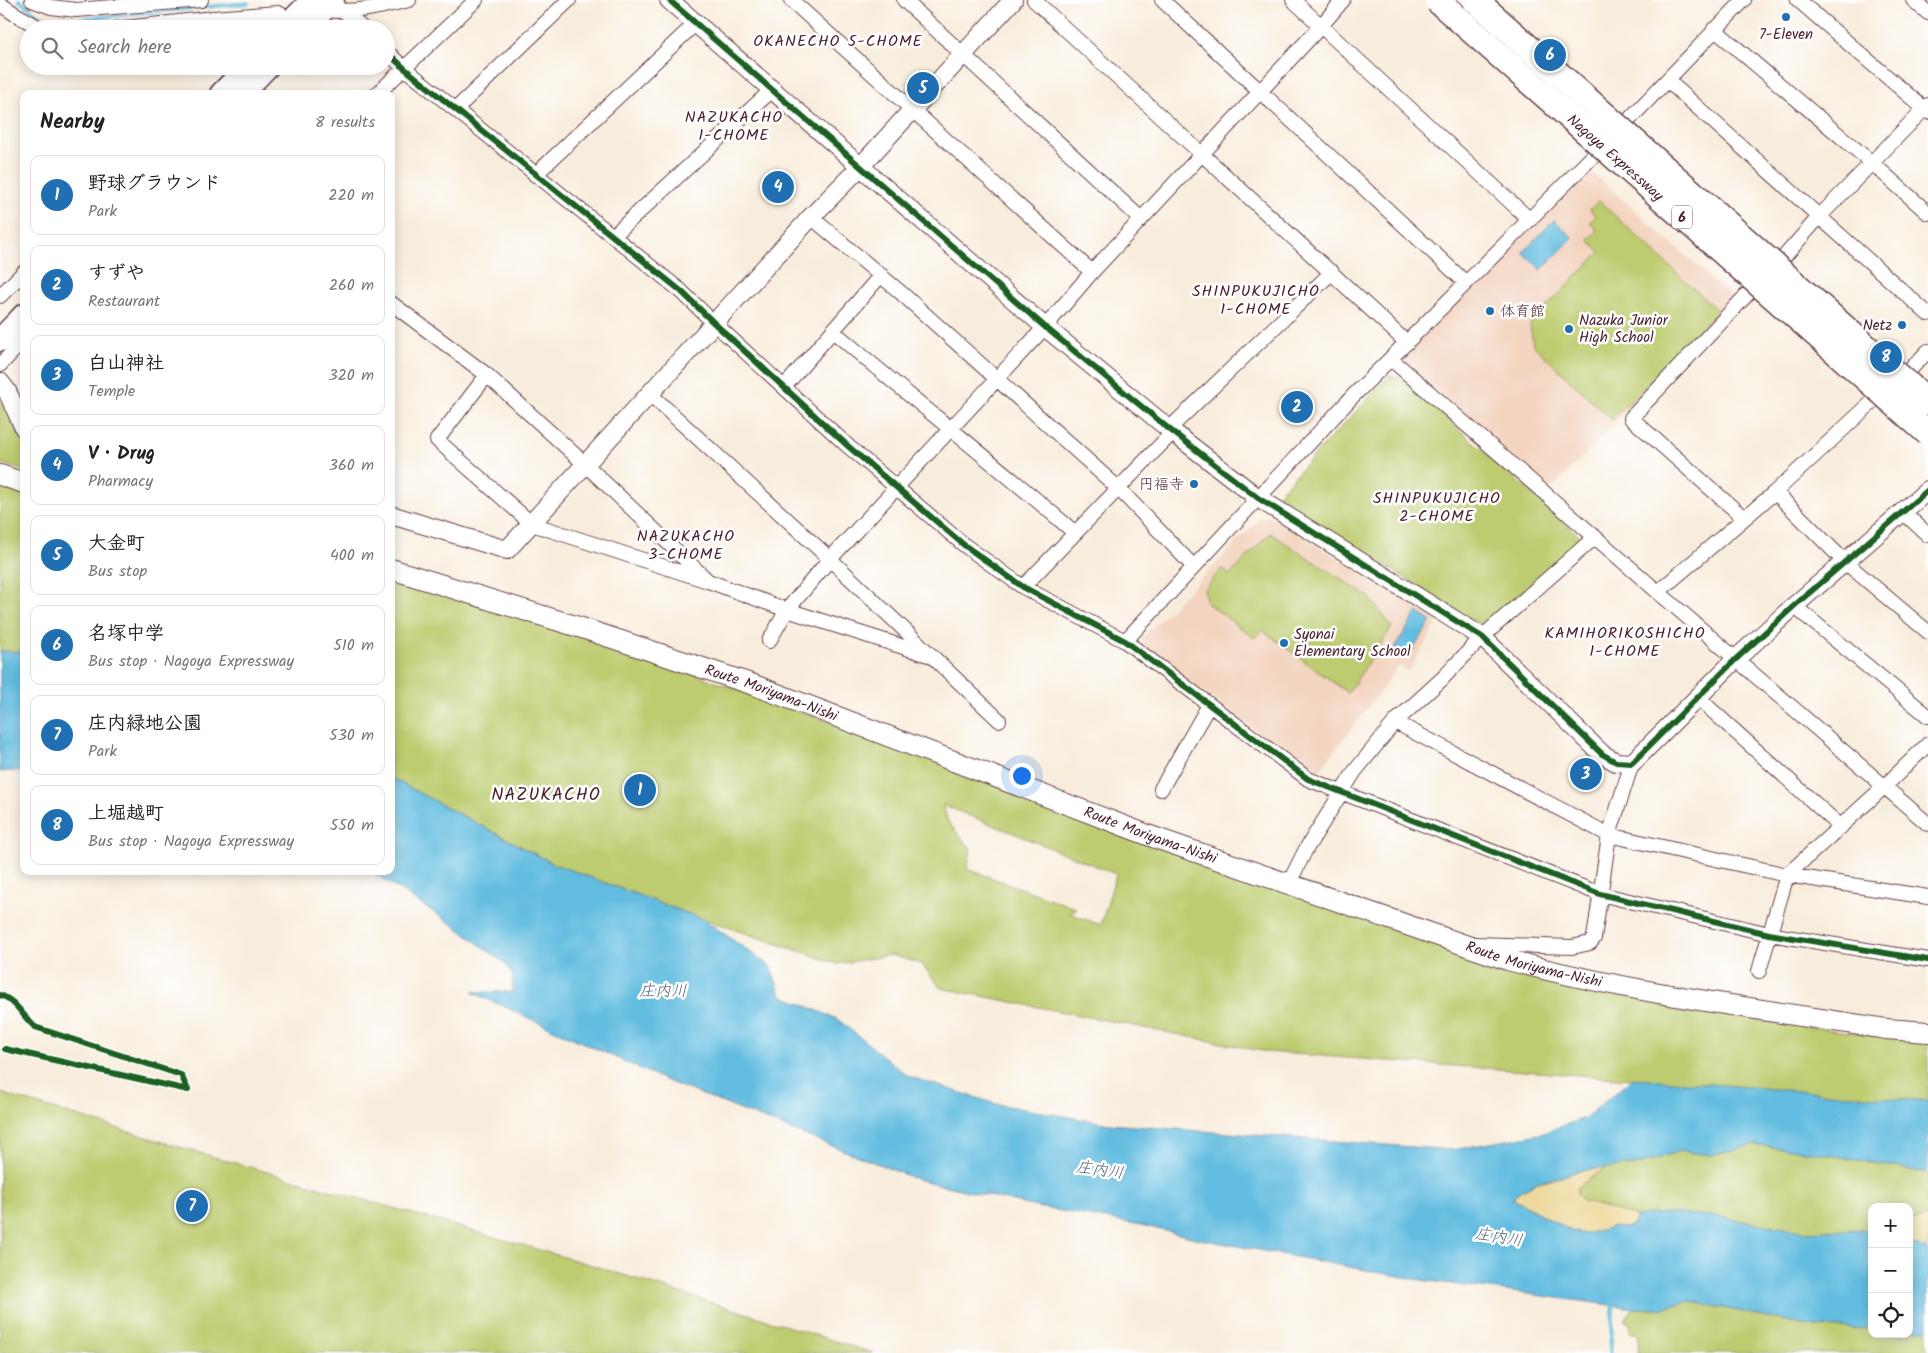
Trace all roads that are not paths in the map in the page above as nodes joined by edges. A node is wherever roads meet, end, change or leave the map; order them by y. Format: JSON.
{"nodes":[{"id":1,"x":32,"y":0,"type":"edge"},
{"id":2,"x":201,"y":0,"type":"edge"},
{"id":3,"x":408,"y":0,"type":"edge"},
{"id":4,"x":476,"y":0,"type":"edge"},
{"id":5,"x":569,"y":0,"type":"edge"},
{"id":6,"x":791,"y":0,"type":"edge"},
{"id":7,"x":904,"y":0,"type":"edge"},
{"id":8,"x":1012,"y":0,"type":"edge"},
{"id":9,"x":1034,"y":0,"type":"edge"},
{"id":10,"x":1162,"y":0,"type":"edge"},
{"id":11,"x":1292,"y":0,"type":"edge"},
{"id":12,"x":1343,"y":0,"type":"edge"},
{"id":13,"x":1426,"y":0,"type":"edge"},
{"id":14,"x":1437,"y":0,"type":"edge"},
{"id":15,"x":1458,"y":0,"type":"edge"},
{"id":16,"x":1476,"y":0,"type":"edge"},
{"id":17,"x":1744,"y":0,"type":"edge"},
{"id":18,"x":1798,"y":0,"type":"edge"},
{"id":19,"x":1913,"y":0,"type":"edge"},
{"id":20,"x":159,"y":3,"type":"edge"},
{"id":21,"x":678,"y":3,"type":"edge"},
{"id":22,"x":0,"y":4,"type":"edge"},
{"id":23,"x":328,"y":5,"type":"edge"},
{"id":24,"x":1928,"y":13,"type":"edge"},
{"id":25,"x":26,"y":20,"type":"edge"},
{"id":26,"x":145,"y":20,"type":"edge"},
{"id":27,"x":186,"y":20,"type":"edge"},
{"id":28,"x":287,"y":20,"type":"edge"},
{"id":29,"x":304,"y":20,"type":"edge"},
{"id":30,"x":350,"y":20,"type":"edge"},
{"id":31,"x":696,"y":23,"type":"junction"},
{"id":32,"x":1321,"y":26,"type":"junction"},
{"id":33,"x":1714,"y":29,"type":"junction"},
{"id":34,"x":964,"y":54,"type":"junction"},
{"id":35,"x":395,"y":60,"type":"edge"},
{"id":36,"x":404,"y":68,"type":"junction"},
{"id":37,"x":239,"y":75,"type":"edge"},
{"id":38,"x":259,"y":75,"type":"edge"},
{"id":39,"x":1667,"y":80,"type":"junction"},
{"id":40,"x":773,"y":89,"type":"junction"},
{"id":41,"x":225,"y":90,"type":"edge"},
{"id":42,"x":245,"y":90,"type":"edge"},
{"id":43,"x":381,"y":90,"type":"edge"},
{"id":44,"x":1260,"y":90,"type":"junction"},
{"id":45,"x":1565,"y":101,"type":"dead end"},
{"id":46,"x":456,"y":109,"type":"junction"},
{"id":47,"x":1927,"y":109,"type":"edge"},
{"id":48,"x":912,"y":111,"type":"junction"},
{"id":49,"x":1627,"y":133,"type":"junction"},
{"id":50,"x":1597,"y":151,"type":"junction"},
{"id":51,"x":1201,"y":155,"type":"junction"},
{"id":52,"x":1872,"y":163,"type":"junction"},
{"id":53,"x":860,"y":166,"type":"junction"},
{"id":54,"x":535,"y":175,"type":"junction"},
{"id":55,"x":1928,"y":213,"type":"edge"},
{"id":56,"x":812,"y":216,"type":"junction"},
{"id":57,"x":1819,"y":217,"type":"junction"},
{"id":58,"x":1141,"y":219,"type":"junction"},
{"id":59,"x":1530,"y":220,"type":"junction"},
{"id":60,"x":614,"y":235,"type":"junction"},
{"id":61,"x":1777,"y":265,"type":"junction"},
{"id":62,"x":1092,"y":272,"type":"junction"},
{"id":63,"x":1332,"y":272,"type":"junction"},
{"id":64,"x":881,"y":275,"type":"junction"},
{"id":65,"x":20,"y":276,"type":"edge"},
{"id":66,"x":1466,"y":282,"type":"junction"},
{"id":67,"x":1756,"y":286,"type":"junction"},
{"id":68,"x":0,"y":296,"type":"edge"},
{"id":69,"x":20,"y":301,"type":"edge"},
{"id":70,"x":395,"y":307,"type":"edge"},
{"id":71,"x":1928,"y":314,"type":"edge"},
{"id":72,"x":0,"y":321,"type":"edge"},
{"id":73,"x":714,"y":323,"type":"junction"},
{"id":74,"x":1824,"y":325,"type":"dead end"},
{"id":75,"x":1045,"y":327,"type":"junction"},
{"id":76,"x":833,"y":331,"type":"junction"},
{"id":77,"x":17,"y":343,"type":"edge"},
{"id":78,"x":1407,"y":343,"type":"junction"},
{"id":79,"x":1928,"y":351,"type":"edge"},
{"id":80,"x":1391,"y":359,"type":"junction"},
{"id":81,"x":0,"y":365,"type":"edge"},
{"id":82,"x":487,"y":375,"type":"junction"},
{"id":83,"x":1903,"y":377,"type":"junction"},
{"id":84,"x":996,"y":379,"type":"junction"},
{"id":85,"x":0,"y":382,"type":"edge"},
{"id":86,"x":784,"y":387,"type":"junction"},
{"id":87,"x":650,"y":394,"type":"junction"},
{"id":88,"x":1881,"y":394,"type":"junction"},
{"id":89,"x":1928,"y":401,"type":"edge"},
{"id":90,"x":18,"y":405,"type":"edge"},
{"id":91,"x":951,"y":427,"type":"junction"},
{"id":92,"x":1171,"y":430,"type":"junction"},
{"id":93,"x":1928,"y":434,"type":"edge"},
{"id":94,"x":586,"y":465,"type":"junction"},
{"id":95,"x":0,"y":475,"type":"edge"},
{"id":96,"x":20,"y":482,"type":"edge"},
{"id":97,"x":897,"y":487,"type":"junction"},
{"id":98,"x":1118,"y":488,"type":"junction"},
{"id":99,"x":1928,"y":490,"type":"edge"},
{"id":100,"x":1775,"y":492,"type":"junction"},
{"id":101,"x":1258,"y":498,"type":"junction"},
{"id":102,"x":1903,"y":512,"type":"junction"},
{"id":103,"x":395,"y":516,"type":"edge"},
{"id":104,"x":1744,"y":518,"type":"junction"},
{"id":105,"x":532,"y":524,"type":"junction"},
{"id":106,"x":1075,"y":534,"type":"junction"},
{"id":107,"x":1928,"y":535,"type":"edge"},
{"id":108,"x":1596,"y":537,"type":"junction"},
{"id":109,"x":830,"y":559,"type":"junction"},
{"id":110,"x":1845,"y":562,"type":"junction"},
{"id":111,"x":1194,"y":567,"type":"junction"},
{"id":112,"x":395,"y":570,"type":"edge"},
{"id":113,"x":708,"y":581,"type":"junction"},
{"id":114,"x":1023,"y":587,"type":"junction"},
{"id":115,"x":1658,"y":592,"type":"junction"},
{"id":116,"x":1794,"y":606,"type":"junction"},
{"id":117,"x":787,"y":610,"type":"junction"},
{"id":118,"x":1928,"y":632,"type":"edge"},
{"id":119,"x":1482,"y":637,"type":"junction"},
{"id":120,"x":769,"y":641,"type":"dead end"},
{"id":121,"x":1125,"y":641,"type":"junction"},
{"id":122,"x":932,"y":656,"type":"junction"},
{"id":123,"x":1736,"y":659,"type":"junction"},
{"id":124,"x":1697,"y":697,"type":"junction"},
{"id":125,"x":1209,"y":705,"type":"junction"},
{"id":126,"x":1928,"y":716,"type":"edge"},
{"id":127,"x":999,"y":720,"type":"dead end"},
{"id":128,"x":1395,"y":722,"type":"junction"},
{"id":129,"x":1928,"y":744,"type":"edge"},
{"id":130,"x":1632,"y":763,"type":"junction"},
{"id":131,"x":1885,"y":786,"type":"junction"},
{"id":132,"x":1161,"y":789,"type":"dead end"},
{"id":133,"x":1341,"y":792,"type":"junction"},
{"id":134,"x":1928,"y":824,"type":"edge"},
{"id":135,"x":1841,"y":827,"type":"junction"},
{"id":136,"x":1609,"y":835,"type":"junction"},
{"id":137,"x":1787,"y":875,"type":"junction"},
{"id":138,"x":1288,"y":885,"type":"junction"},
{"id":139,"x":1600,"y":894,"type":"junction"},
{"id":140,"x":1928,"y":897,"type":"edge"},
{"id":141,"x":1769,"y":934,"type":"junction"},
{"id":142,"x":1459,"y":944,"type":"junction"},
{"id":143,"x":1928,"y":960,"type":"edge"},
{"id":144,"x":1759,"y":971,"type":"dead end"},
{"id":145,"x":1928,"y":1032,"type":"edge"}],
"edges":[{"from":1,"to":20,"type":"street"},
{"from":2,"to":20,"type":"street"},
{"from":3,"to":23,"type":"street"},
{"from":4,"to":36,"type":"street"},
{"from":5,"to":46,"type":"street"},
{"from":6,"to":48,"type":"street"},
{"from":7,"to":34,"type":"street"},
{"from":8,"to":34,"type":"street"},
{"from":9,"to":51,"type":"street"},
{"from":10,"to":44,"type":"street"},
{"from":11,"to":32,"type":"street"},
{"from":12,"to":32,"type":"street"},
{"from":13,"to":50,"type":"street"},
{"from":14,"to":93,"type":"highway","name":"Nagoya Expressway","number":"6","bridge":true},
{"from":15,"to":49,"type":"highway","bridge":true},
{"from":16,"to":49,"type":"highway","name":"Nagoya Expressway","number":"6","bridge":true},
{"from":17,"to":33,"type":"street"},
{"from":18,"to":47,"type":"street"},
{"from":19,"to":24,"type":"street"},
{"from":20,"to":26,"type":"street"},
{"from":21,"to":31,"type":"street"},
{"from":22,"to":25,"type":"street"},
{"from":23,"to":29,"type":"main road"},
{"from":23,"to":30,"type":"street"},
{"from":27,"to":28,"type":"street"},
{"from":31,"to":40,"type":"street"},
{"from":31,"to":54,"type":"street"},
{"from":32,"to":44,"type":"street"},
{"from":32,"to":59,"type":"street"},
{"from":33,"to":39,"type":"street"},
{"from":33,"to":52,"type":"street"},
{"from":34,"to":48,"type":"street"},
{"from":34,"to":58,"type":"street"},
{"from":35,"to":36,"type":"street"},
{"from":36,"to":43,"type":"street"},
{"from":36,"to":46,"type":"street"},
{"from":37,"to":41,"type":"main road"},
{"from":38,"to":42,"type":"main road"},
{"from":39,"to":49,"type":"street"},
{"from":39,"to":57,"type":"street"},
{"from":40,"to":53,"type":"street"},
{"from":40,"to":60,"type":"street"},
{"from":44,"to":51,"type":"street"},
{"from":44,"to":66,"type":"street"},
{"from":45,"to":74,"type":"highway"},
{"from":46,"to":54,"type":"street"},
{"from":47,"to":52,"type":"street"},
{"from":48,"to":53,"type":"street"},
{"from":48,"to":62,"type":"street"},
{"from":49,"to":50,"type":"street"},
{"from":49,"to":61,"type":"street"},
{"from":49,"to":89,"type":"highway","name":"Nagoya Expressway","number":"6","bridge":true},
{"from":50,"to":59,"type":"street"},
{"from":50,"to":67,"type":"street"},
{"from":51,"to":58,"type":"street"},
{"from":51,"to":63,"type":"street"},
{"from":52,"to":55,"type":"street"},
{"from":52,"to":57,"type":"street"},
{"from":53,"to":56,"type":"street"},
{"from":53,"to":75,"type":"street"},
{"from":54,"to":60,"type":"street"},
{"from":56,"to":64,"type":"street"},
{"from":56,"to":73,"type":"street"},
{"from":57,"to":61,"type":"street"},
{"from":57,"to":71,"type":"street"},
{"from":58,"to":62,"type":"street"},
{"from":59,"to":66,"type":"street"},
{"from":60,"to":73,"type":"street"},
{"from":61,"to":83,"type":"street"},
{"from":62,"to":75,"type":"street"},
{"from":63,"to":78,"type":"street"},
{"from":63,"to":92,"type":"street"},
{"from":64,"to":76,"type":"street"},
{"from":64,"to":84,"type":"street"},
{"from":65,"to":68,"type":"street"},
{"from":66,"to":78,"type":"street"},
{"from":67,"to":88,"type":"street"},
{"from":67,"to":104,"type":"street"},
{"from":69,"to":72,"type":"main road"},
{"from":70,"to":82,"type":"street"},
{"from":73,"to":86,"type":"street"},
{"from":73,"to":87,"type":"street"},
{"from":75,"to":84,"type":"street"},
{"from":75,"to":92,"type":"street"},
{"from":76,"to":86,"type":"street"},
{"from":76,"to":91,"type":"street"},
{"from":77,"to":81,"type":"street"},
{"from":78,"to":80,"type":"street"},
{"from":79,"to":83,"type":"street"},
{"from":80,"to":101,"type":"street"},
{"from":80,"to":108,"type":"street"},
{"from":82,"to":94,"type":"street"},
{"from":82,"to":105,"type":"street"},
{"from":83,"to":89,"type":"street"},
{"from":84,"to":91,"type":"street"},
{"from":84,"to":98,"type":"street"},
{"from":85,"to":90,"type":"street"},
{"from":86,"to":97,"type":"street"},
{"from":87,"to":94,"type":"street"},
{"from":87,"to":109,"type":"street"},
{"from":88,"to":93,"type":"street"},
{"from":88,"to":100,"type":"street"},
{"from":91,"to":97,"type":"street"},
{"from":91,"to":106,"type":"street"},
{"from":92,"to":98,"type":"street"},
{"from":92,"to":101,"type":"street"},
{"from":94,"to":105,"type":"street"},
{"from":94,"to":113,"type":"street"},
{"from":95,"to":96,"type":"main road"},
{"from":97,"to":109,"type":"street"},
{"from":97,"to":114,"type":"street"},
{"from":98,"to":106,"type":"street"},
{"from":98,"to":111,"type":"street"},
{"from":99,"to":102,"type":"street"},
{"from":100,"to":104,"type":"street"},
{"from":100,"to":110,"type":"street"},
{"from":101,"to":111,"type":"street"},
{"from":101,"to":119,"type":"street"},
{"from":102,"to":107,"type":"street"},
{"from":102,"to":110,"type":"street"},
{"from":103,"to":105,"type":"street"},
{"from":104,"to":115,"type":"street"},
{"from":105,"to":113,"type":"street"},
{"from":106,"to":114,"type":"street"},
{"from":108,"to":115,"type":"street"},
{"from":108,"to":119,"type":"street"},
{"from":109,"to":117,"type":"street"},
{"from":109,"to":122,"type":"street"},
{"from":110,"to":116,"type":"street"},
{"from":110,"to":118,"type":"street"},
{"from":111,"to":121,"type":"street"},
{"from":112,"to":138,"type":"main road","name":"Route Moriyama-Nishi"},
{"from":113,"to":117,"type":"street"},
{"from":114,"to":121,"type":"street"},
{"from":115,"to":123,"type":"street"},
{"from":116,"to":123,"type":"street"},
{"from":116,"to":126,"type":"street"},
{"from":117,"to":120,"type":"street"},
{"from":117,"to":122,"type":"street"},
{"from":119,"to":128,"type":"street"},
{"from":119,"to":130,"type":"street"},
{"from":121,"to":125,"type":"street"},
{"from":122,"to":127,"type":"street"},
{"from":123,"to":124,"type":"street"},
{"from":123,"to":131,"type":"street"},
{"from":124,"to":130,"type":"street"},
{"from":124,"to":135,"type":"street"},
{"from":125,"to":132,"type":"street"},
{"from":125,"to":133,"type":"street"},
{"from":128,"to":133,"type":"street"},
{"from":128,"to":136,"type":"street"},
{"from":129,"to":131,"type":"street"},
{"from":130,"to":136,"type":"street"},
{"from":131,"to":134,"type":"street"},
{"from":131,"to":135,"type":"street"},
{"from":133,"to":138,"type":"street"},
{"from":133,"to":139,"type":"street"},
{"from":135,"to":137,"type":"street"},
{"from":136,"to":137,"type":"street"},
{"from":136,"to":139,"type":"street"},
{"from":137,"to":140,"type":"street"},
{"from":137,"to":141,"type":"street"},
{"from":138,"to":142,"type":"main road","name":"Route Moriyama-Nishi"},
{"from":139,"to":141,"type":"street"},
{"from":139,"to":142,"type":"street"},
{"from":141,"to":143,"type":"street"},
{"from":141,"to":144,"type":"street"},
{"from":142,"to":145,"type":"main road","name":"Route Moriyama-Nishi"}]}
